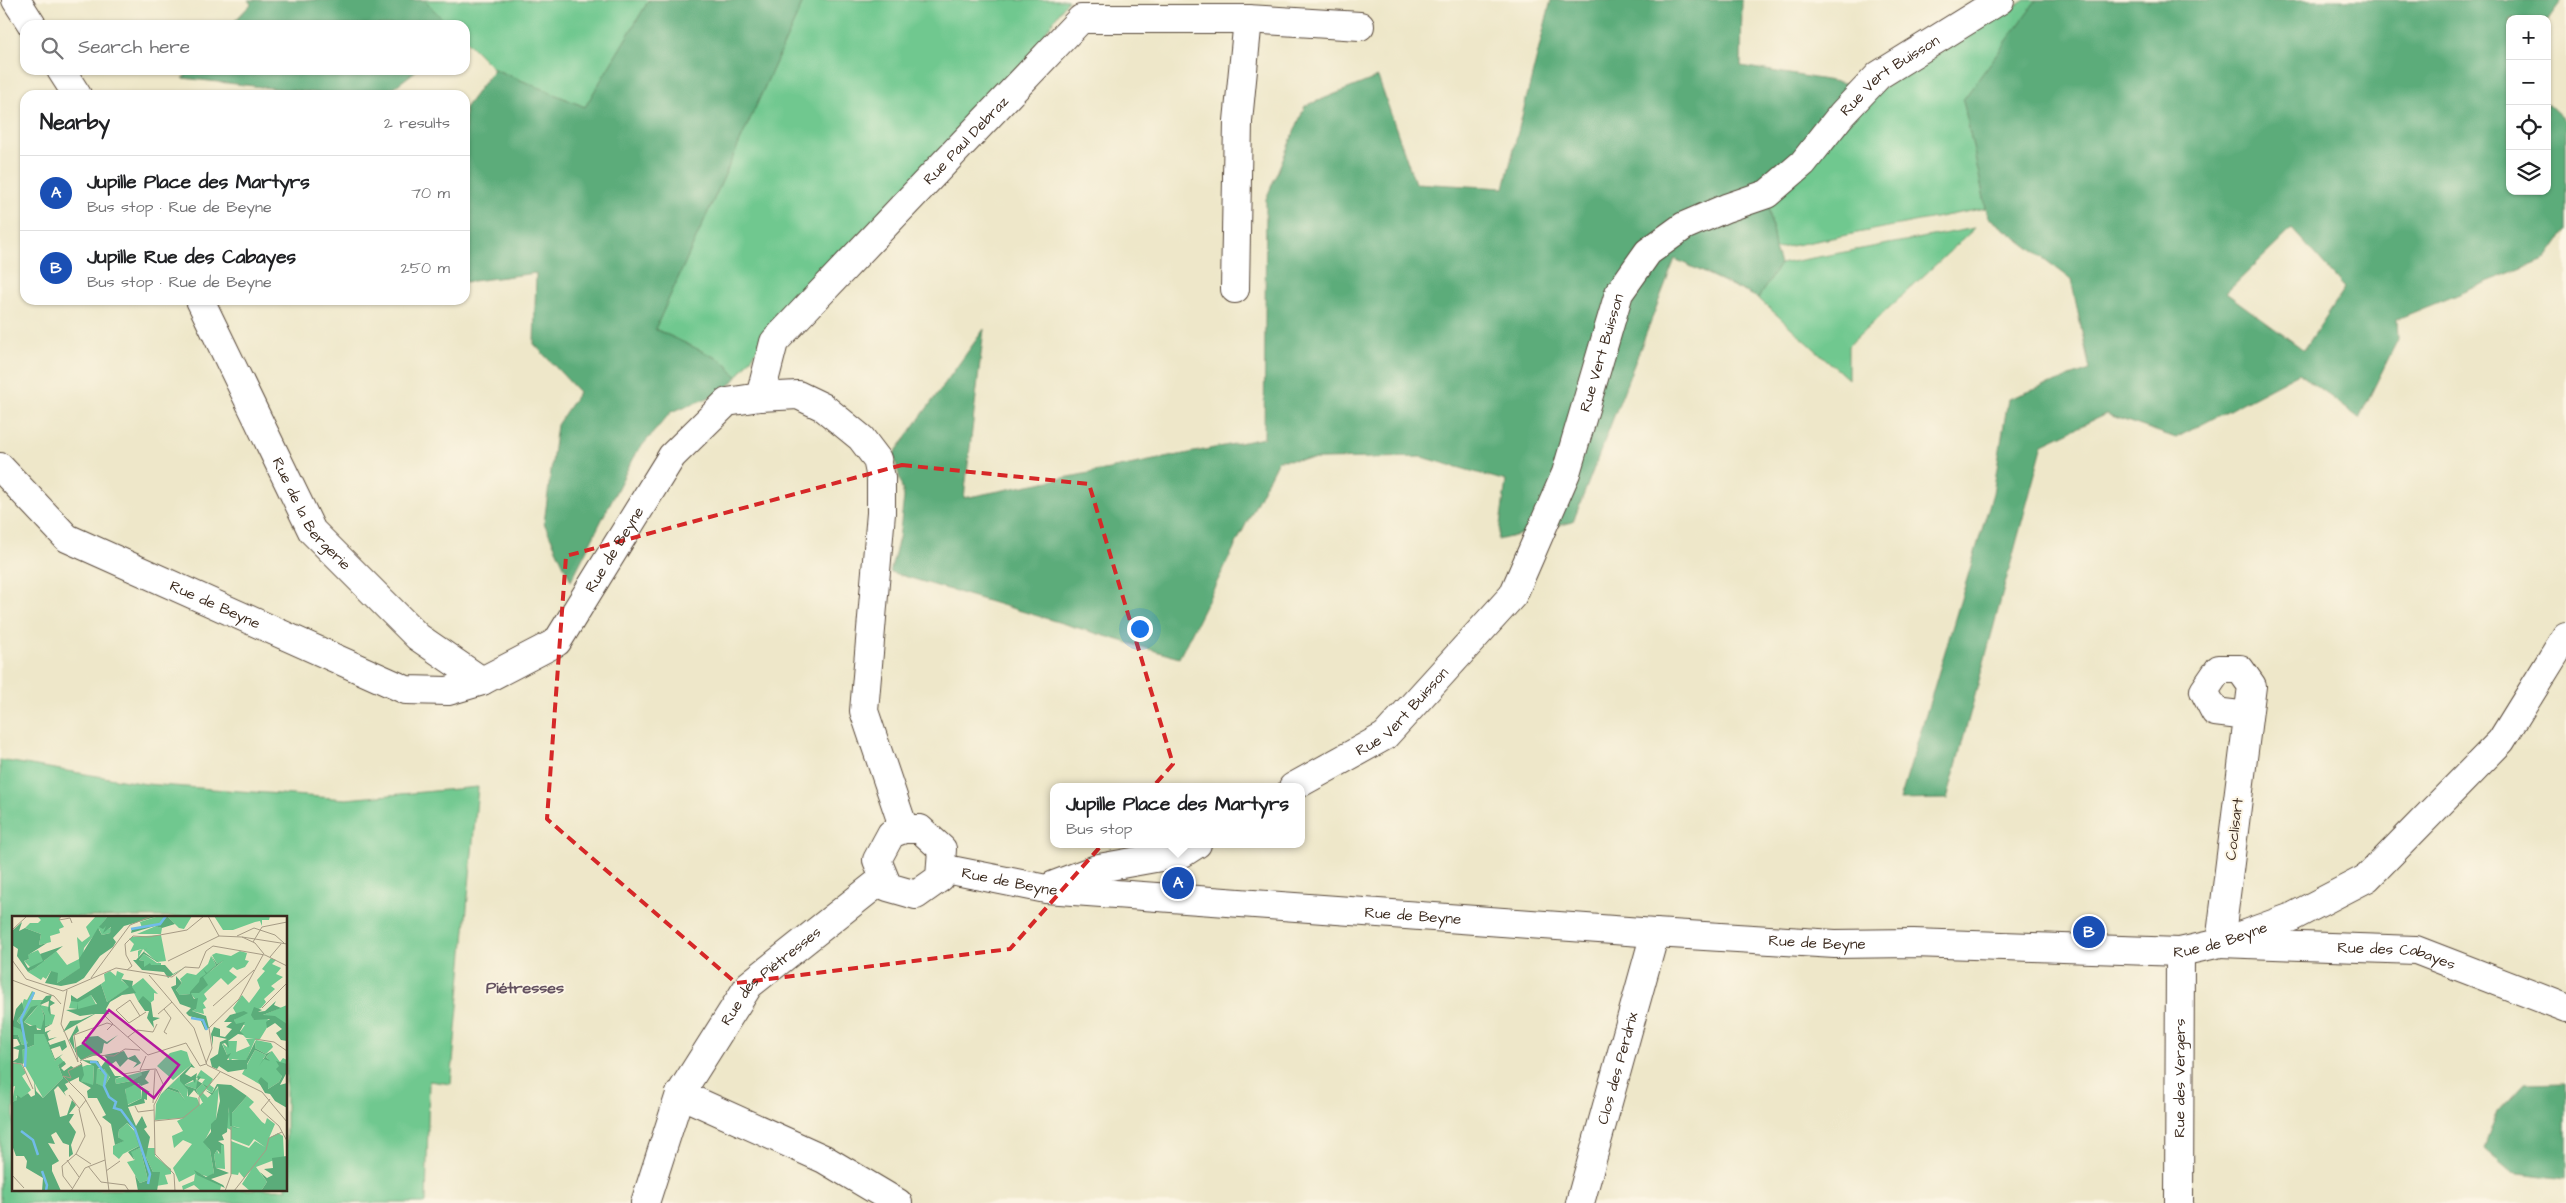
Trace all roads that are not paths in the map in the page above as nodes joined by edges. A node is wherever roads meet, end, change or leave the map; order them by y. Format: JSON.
{"nodes":[{"id":1,"x":16,"y":0,"type":"edge"},
{"id":2,"x":2000,"y":0,"type":"edge"},
{"id":3,"x":1248,"y":19,"type":"junction"},
{"id":4,"x":29,"y":20,"type":"edge"},
{"id":5,"x":1360,"y":26,"type":"dead end"},
{"id":6,"x":64,"y":75,"type":"edge"},
{"id":7,"x":74,"y":90,"type":"edge"},
{"id":8,"x":1235,"y":289,"type":"dead end"},
{"id":9,"x":202,"y":305,"type":"edge"},
{"id":10,"x":760,"y":397,"type":"junction"},
{"id":11,"x":0,"y":466,"type":"edge"},
{"id":12,"x":2566,"y":636,"type":"edge"},
{"id":13,"x":482,"y":681,"type":"junction"},
{"id":14,"x":2248,"y":716,"type":"dead end"},
{"id":15,"x":1300,"y":783,"type":"edge"},
{"id":16,"x":904,"y":829,"type":"junction"},
{"id":17,"x":1191,"y":848,"type":"edge"},
{"id":18,"x":941,"y":868,"type":"junction"},
{"id":19,"x":884,"y":878,"type":"junction"},
{"id":20,"x":1046,"y":888,"type":"junction"},
{"id":21,"x":1655,"y":933,"type":"junction"},
{"id":22,"x":2220,"y":943,"type":"junction"},
{"id":23,"x":2180,"y":952,"type":"junction"},
{"id":24,"x":2566,"y":1008,"type":"edge"},
{"id":25,"x":680,"y":1094,"type":"junction"},
{"id":26,"x":645,"y":1203,"type":"edge"},
{"id":27,"x":898,"y":1203,"type":"edge"},
{"id":28,"x":1580,"y":1203,"type":"edge"},
{"id":29,"x":2179,"y":1203,"type":"edge"}],
"edges":[{"from":1,"to":4,"type":"street"},
{"from":2,"to":15,"type":"street","name":"Rue Vert Buisson"},
{"from":3,"to":5,"type":"street","name":"Rue Paul Debraz"},
{"from":3,"to":8,"type":"street"},
{"from":3,"to":10,"type":"street","name":"Rue Paul Debraz"},
{"from":6,"to":7,"type":"street"},
{"from":9,"to":13,"type":"street","name":"Rue de la Bergerie"},
{"from":10,"to":13,"type":"street","name":"Rue de Beyne"},
{"from":10,"to":16,"type":"street","name":"Rue de Beyne"},
{"from":11,"to":13,"type":"street","name":"Rue de Beyne"},
{"from":12,"to":22,"type":"street","name":"Rue de Beyne"},
{"from":14,"to":22,"type":"street","name":"Coclisart"},
{"from":16,"to":18,"type":"street"},
{"from":16,"to":19,"type":"street"},
{"from":17,"to":20,"type":"street"},
{"from":18,"to":19,"type":"street"},
{"from":18,"to":20,"type":"street","name":"Rue de Beyne"},
{"from":19,"to":25,"type":"street","name":"Rue des Piétresses"},
{"from":20,"to":21,"type":"street","name":"Rue de Beyne"},
{"from":21,"to":23,"type":"street","name":"Rue de Beyne"},
{"from":21,"to":28,"type":"street","name":"Clos des Perdrix"},
{"from":22,"to":23,"type":"street","name":"Rue de Beyne"},
{"from":22,"to":24,"type":"street","name":"Rue des Cabayes"},
{"from":23,"to":29,"type":"street","name":"Rue des Vergers"},
{"from":25,"to":26,"type":"street","name":"Rue des Piétresses"},
{"from":25,"to":27,"type":"street"}]}
